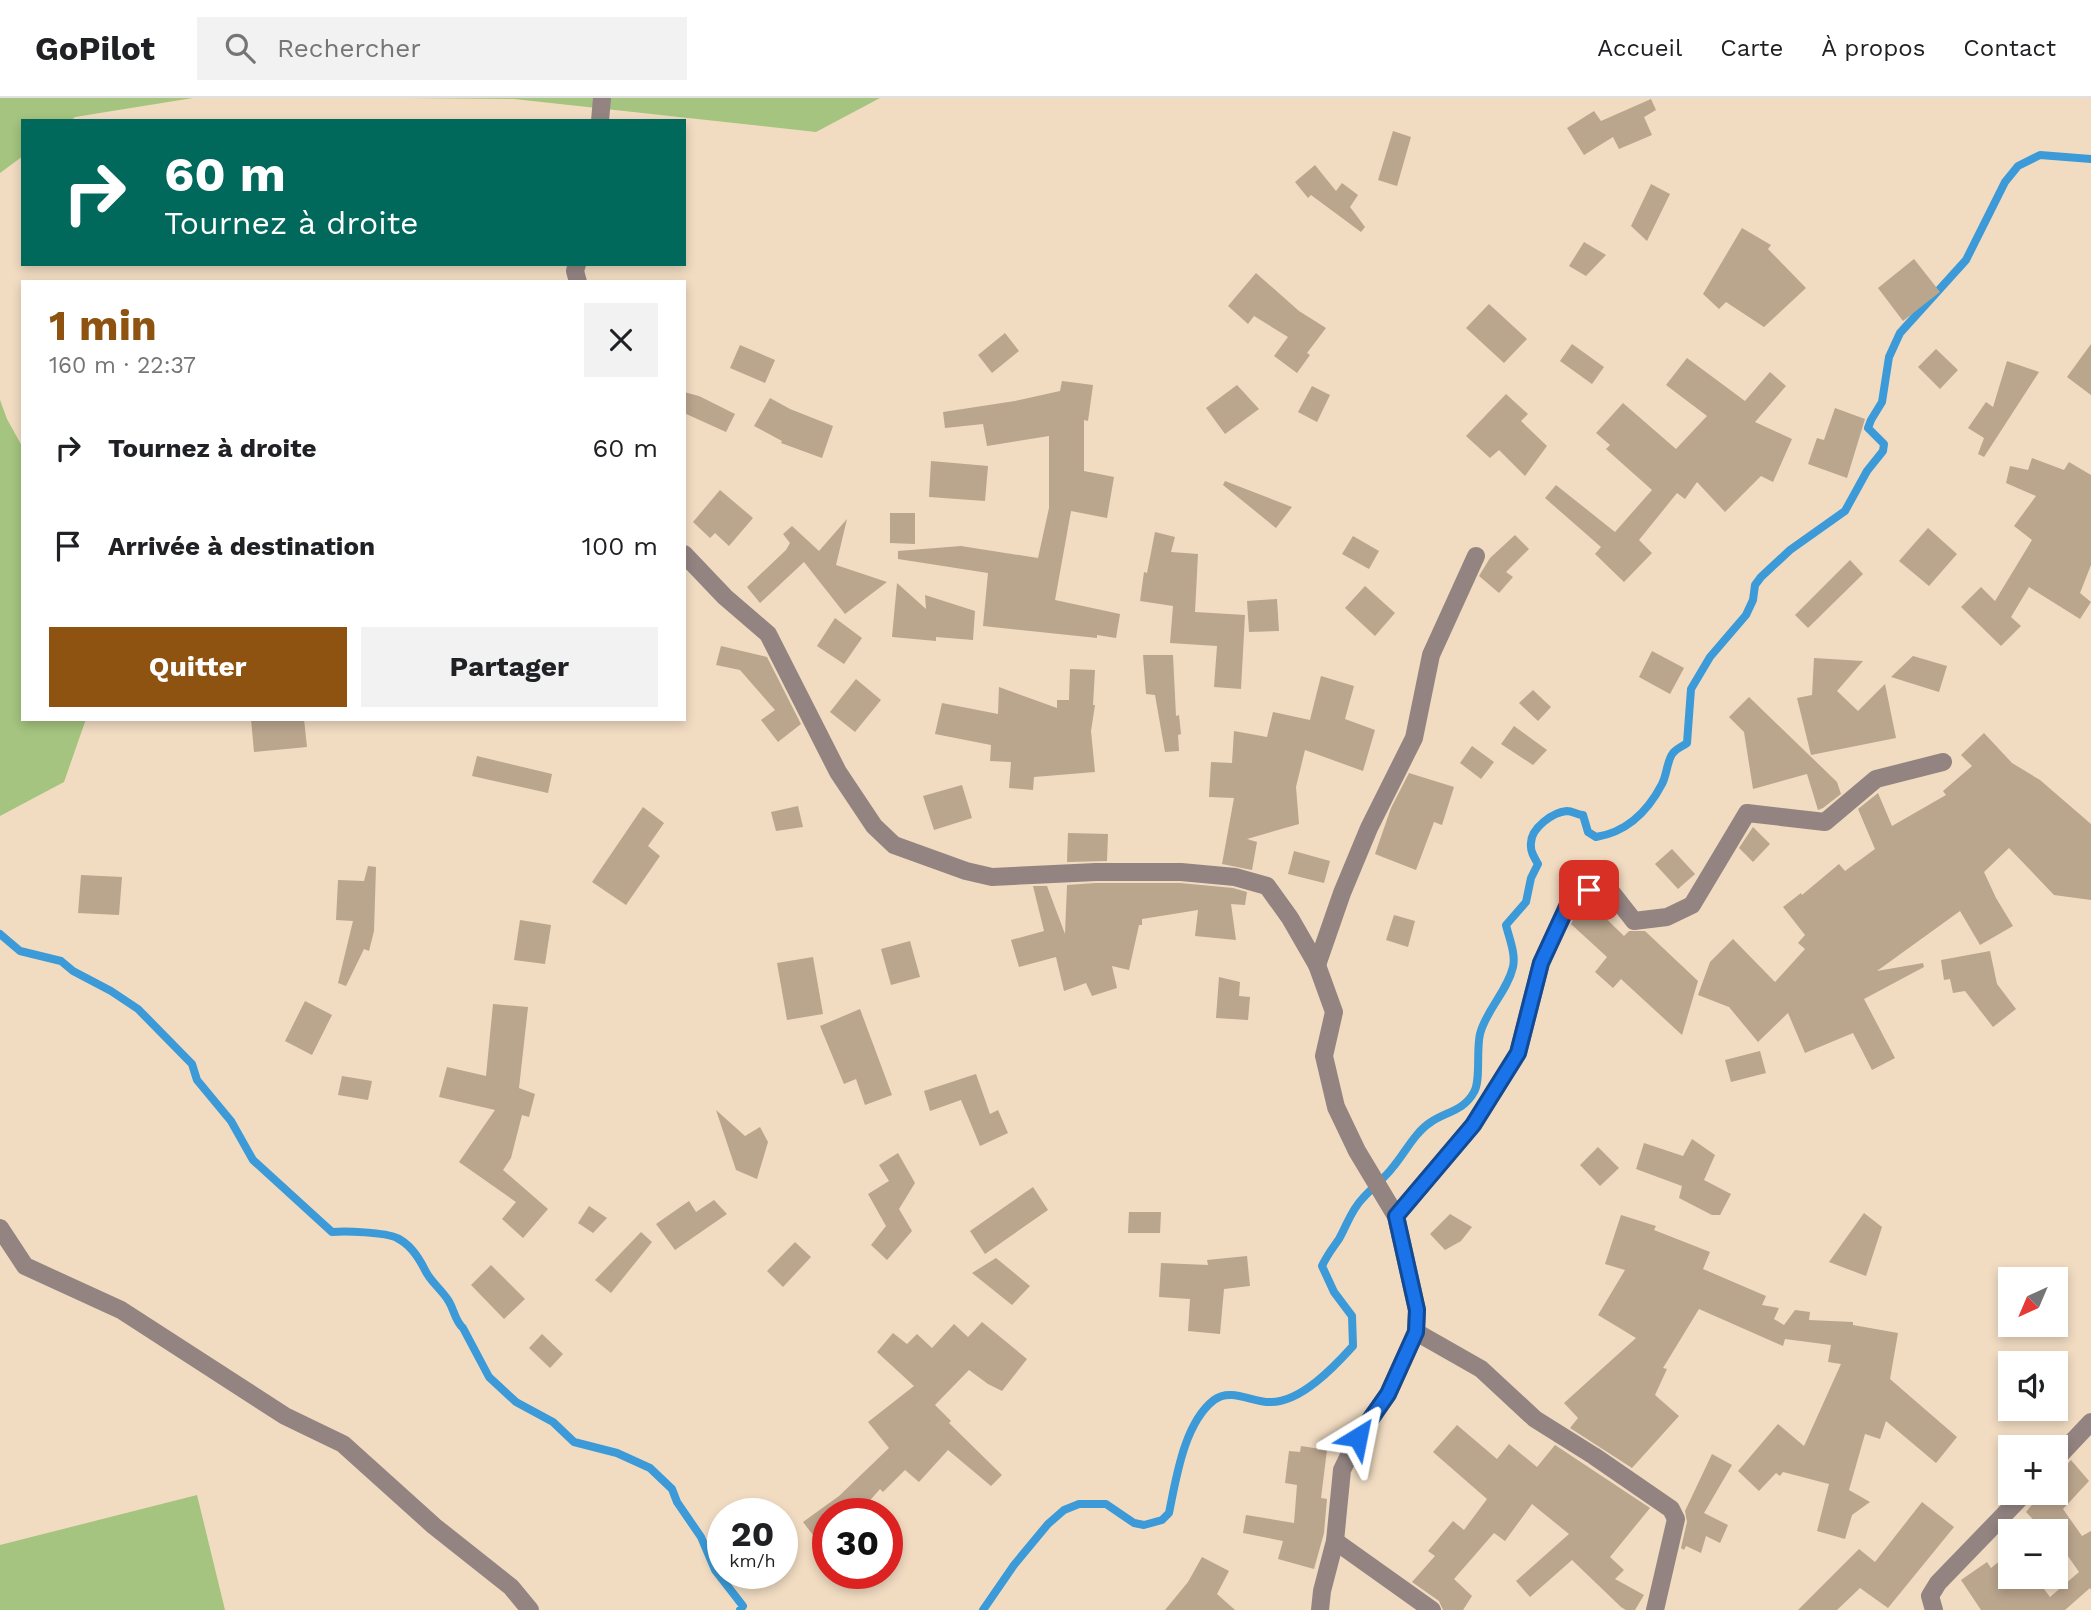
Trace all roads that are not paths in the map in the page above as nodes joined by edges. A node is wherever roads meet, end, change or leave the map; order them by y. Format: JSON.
{"nodes":[{"id":1,"x":602,"y":98,"type":"edge"},
{"id":2,"x":600,"y":119,"type":"edge"},
{"id":3,"x":686,"y":556,"type":"edge"},
{"id":4,"x":1476,"y":556,"type":"dead end"},
{"id":5,"x":1943,"y":762,"type":"dead end"},
{"id":6,"x":1317,"y":965,"type":"junction"},
{"id":7,"x":1392,"y":1210,"type":"junction"},
{"id":8,"x":0,"y":1227,"type":"edge"},
{"id":9,"x":1416,"y":1332,"type":"junction"},
{"id":10,"x":2091,"y":1422,"type":"edge"},
{"id":11,"x":2068,"y":1446,"type":"edge"},
{"id":12,"x":2013,"y":1505,"type":"edge"},
{"id":13,"x":1335,"y":1541,"type":"junction"},
{"id":14,"x":530,"y":1610,"type":"edge"},
{"id":15,"x":1320,"y":1610,"type":"edge"},
{"id":16,"x":1432,"y":1610,"type":"edge"},
{"id":17,"x":1655,"y":1610,"type":"edge"},
{"id":18,"x":1934,"y":1610,"type":"edge"}],
"edges":[{"from":1,"to":2,"type":"street"},
{"from":3,"to":6,"type":"street"},
{"from":4,"to":6,"type":"street"},
{"from":5,"to":7,"type":"street"},
{"from":6,"to":7,"type":"street"},
{"from":7,"to":9,"type":"street"},
{"from":8,"to":14,"type":"street"},
{"from":9,"to":13,"type":"street"},
{"from":9,"to":17,"type":"street"},
{"from":10,"to":11,"type":"street"},
{"from":12,"to":18,"type":"street"},
{"from":13,"to":15,"type":"street"},
{"from":13,"to":16,"type":"street"}]}
